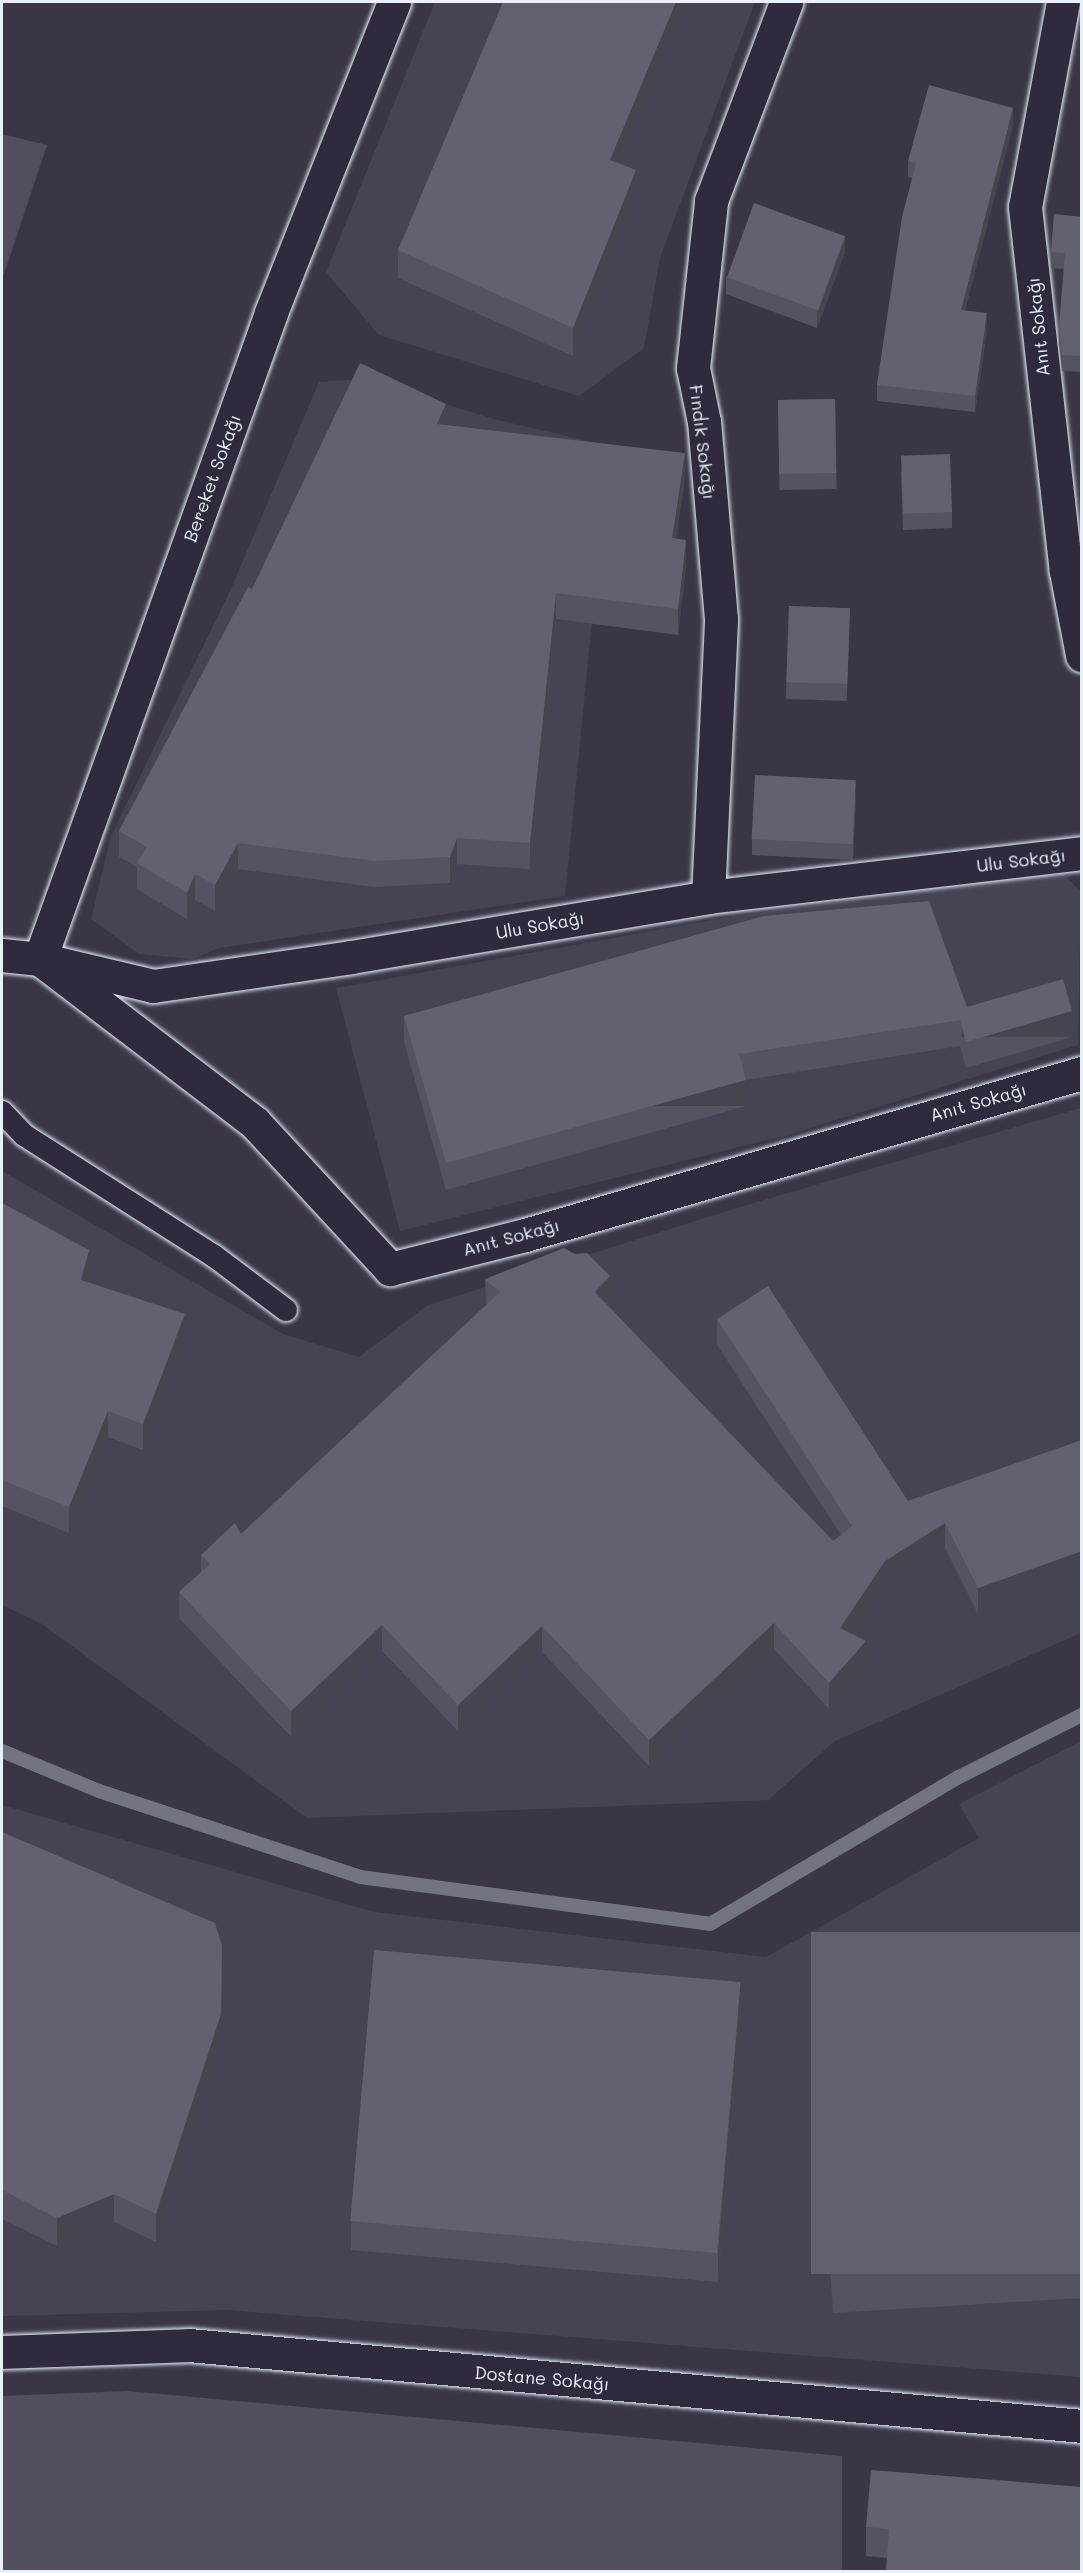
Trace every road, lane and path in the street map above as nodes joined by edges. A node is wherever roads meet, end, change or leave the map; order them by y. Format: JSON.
{"nodes":[{"id":1,"x":394,"y":2,"type":"edge"},
{"id":2,"x":786,"y":2,"type":"edge"},
{"id":3,"x":1063,"y":2,"type":"edge"},
{"id":4,"x":1082,"y":654,"type":"edge"},
{"id":5,"x":1082,"y":853,"type":"edge"},
{"id":6,"x":708,"y":897,"type":"junction"},
{"id":7,"x":2,"y":955,"type":"edge"},
{"id":8,"x":40,"y":959,"type":"junction"},
{"id":9,"x":1082,"y":1073,"type":"edge"},
{"id":10,"x":2,"y":1112,"type":"edge"},
{"id":11,"x":286,"y":1310,"type":"dead end"},
{"id":12,"x":2,"y":2352,"type":"edge"},
{"id":13,"x":1082,"y":2426,"type":"edge"}],
"edges":[{"from":1,"to":8,"type":"street","name":"Bereket Sokağı"},
{"from":2,"to":6,"type":"street","name":"Fındık Sokağı"},
{"from":3,"to":4,"type":"street","name":"Anıt Sokağı"},
{"from":5,"to":6,"type":"street","name":"Ulu Sokağı"},
{"from":6,"to":8,"type":"street","name":"Ulu Sokağı"},
{"from":7,"to":8,"type":"street","name":"Ulu Sokağı"},
{"from":8,"to":9,"type":"street","name":"Anıt Sokağı"},
{"from":10,"to":11,"type":"lane"},
{"from":12,"to":13,"type":"street","name":"Dostane Sokağı"}]}
